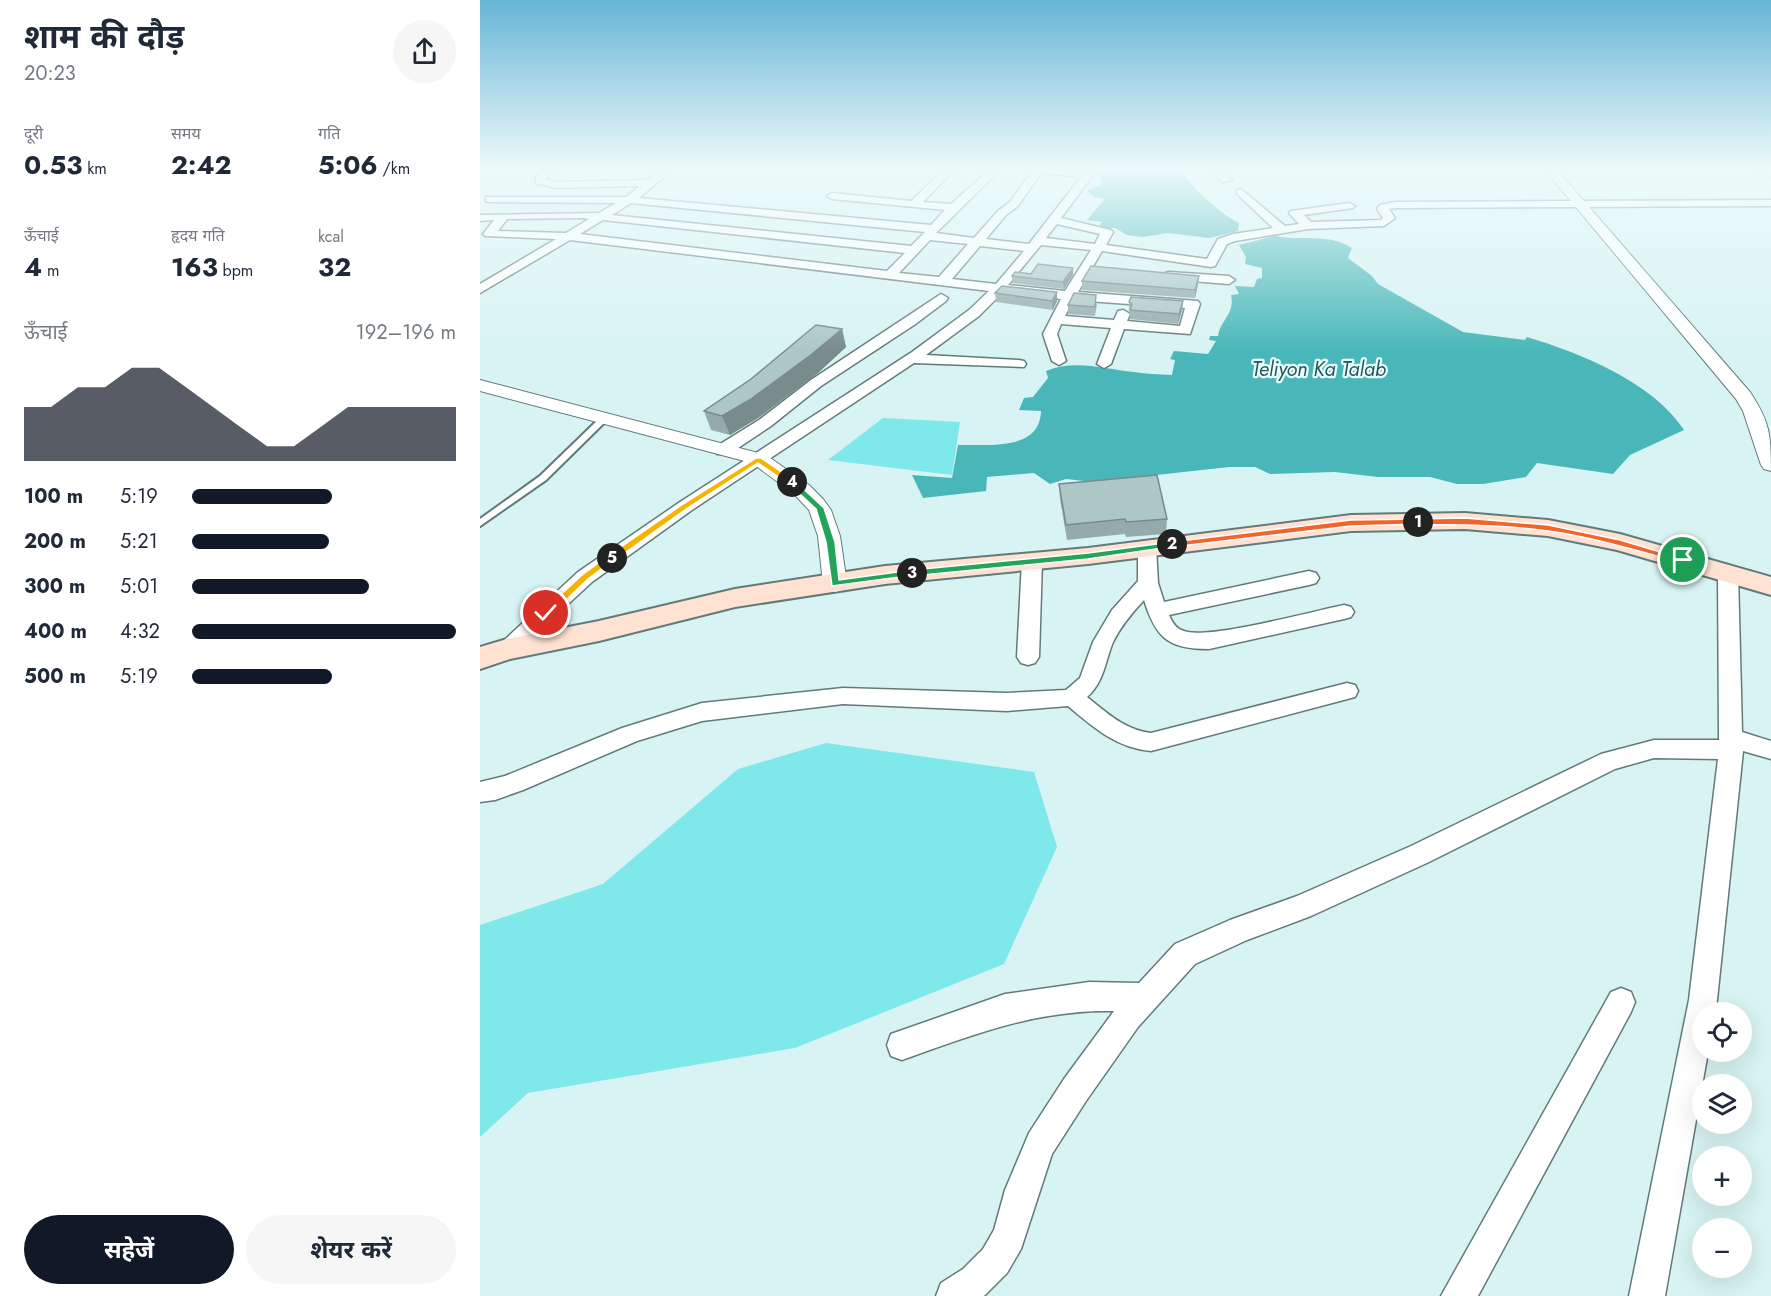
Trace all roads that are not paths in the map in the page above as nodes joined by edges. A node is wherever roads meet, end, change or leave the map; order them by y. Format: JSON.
{"nodes":[{"id":1,"x":492,"y":230,"type":"edge"},
{"id":2,"x":578,"y":230,"type":"edge"},
{"id":3,"x":731,"y":230,"type":"edge"},
{"id":4,"x":918,"y":230,"type":"edge"},
{"id":5,"x":987,"y":230,"type":"edge"},
{"id":6,"x":1045,"y":230,"type":"edge"},
{"id":7,"x":1100,"y":230,"type":"edge"},
{"id":8,"x":1280,"y":230,"type":"edge"},
{"id":9,"x":1605,"y":230,"type":"edge"},
{"id":10,"x":1607,"y":230,"type":"edge"},
{"id":11,"x":931,"y":232,"type":"junction"},
{"id":12,"x":567,"y":237,"type":"junction"},
{"id":13,"x":977,"y":242,"type":"junction"},
{"id":14,"x":1035,"y":244,"type":"junction"},
{"id":15,"x":1098,"y":248,"type":"junction"},
{"id":16,"x":915,"y":250,"type":"junction"},
{"id":17,"x":1157,"y":251,"type":"junction"},
{"id":18,"x":1020,"y":263,"type":"junction"},
{"id":19,"x":1211,"y":263,"type":"junction"},
{"id":20,"x":1035,"y":265,"type":"edge"},
{"id":21,"x":1078,"y":268,"type":"junction"},
{"id":22,"x":1103,"y":270,"type":"edge"},
{"id":23,"x":890,"y":275,"type":"junction"},
{"id":24,"x":1204,"y":279,"type":"junction"},
{"id":25,"x":943,"y":280,"type":"junction"},
{"id":26,"x":1229,"y":280,"type":"dead end"},
{"id":27,"x":1141,"y":284,"type":"edge"},
{"id":28,"x":999,"y":288,"type":"junction"},
{"id":29,"x":480,"y":289,"type":"edge"},
{"id":30,"x":1068,"y":296,"type":"junction"},
{"id":31,"x":941,"y":298,"type":"dead end"},
{"id":32,"x":1132,"y":302,"type":"junction"},
{"id":33,"x":1056,"y":319,"type":"junction"},
{"id":34,"x":1118,"y":326,"type":"junction"},
{"id":35,"x":911,"y":359,"type":"junction"},
{"id":36,"x":1059,"y":361,"type":"dead end"},
{"id":37,"x":1019,"y":364,"type":"dead end"},
{"id":38,"x":1104,"y":364,"type":"dead end"},
{"id":39,"x":480,"y":385,"type":"edge"},
{"id":40,"x":1771,"y":417,"type":"edge"},
{"id":41,"x":605,"y":418,"type":"junction"},
{"id":42,"x":723,"y":450,"type":"junction"},
{"id":43,"x":759,"y":459,"type":"junction"},
{"id":44,"x":1771,"y":465,"type":"edge"},
{"id":45,"x":480,"y":523,"type":"edge"},
{"id":46,"x":1147,"y":548,"type":"junction"},
{"id":47,"x":1032,"y":561,"type":"junction"},
{"id":48,"x":1728,"y":573,"type":"junction"},
{"id":49,"x":1309,"y":578,"type":"dead end"},
{"id":50,"x":1148,"y":583,"type":"junction"},
{"id":51,"x":835,"y":584,"type":"junction"},
{"id":52,"x":1771,"y":586,"type":"edge"},
{"id":53,"x":1158,"y":610,"type":"junction"},
{"id":54,"x":1344,"y":612,"type":"dead end"},
{"id":55,"x":507,"y":649,"type":"junction"},
{"id":56,"x":1028,"y":657,"type":"dead end"},
{"id":57,"x":480,"y":658,"type":"edge"},
{"id":58,"x":1347,"y":691,"type":"dead end"},
{"id":59,"x":1072,"y":697,"type":"junction"},
{"id":60,"x":1731,"y":744,"type":"junction"},
{"id":61,"x":1771,"y":750,"type":"edge"},
{"id":62,"x":480,"y":792,"type":"edge"},
{"id":63,"x":1145,"y":998,"type":"junction"},
{"id":64,"x":1621,"y":1002,"type":"dead end"},
{"id":65,"x":902,"y":1045,"type":"dead end"},
{"id":66,"x":954,"y":1296,"type":"edge"},
{"id":67,"x":1459,"y":1296,"type":"edge"},
{"id":68,"x":1647,"y":1296,"type":"edge"}],
"edges":[{"from":1,"to":12,"type":"street"},
{"from":2,"to":12,"type":"street"},
{"from":3,"to":16,"type":"street"},
{"from":4,"to":11,"type":"street"},
{"from":5,"to":13,"type":"street"},
{"from":6,"to":14,"type":"street"},
{"from":7,"to":15,"type":"street"},
{"from":8,"to":19,"type":"street"},
{"from":9,"to":44,"type":"street"},
{"from":10,"to":40,"type":"street"},
{"from":11,"to":13,"type":"street"},
{"from":11,"to":16,"type":"street"},
{"from":12,"to":23,"type":"street"},
{"from":12,"to":29,"type":"street"},
{"from":13,"to":14,"type":"street"},
{"from":13,"to":25,"type":"street"},
{"from":14,"to":15,"type":"street"},
{"from":14,"to":18,"type":"street"},
{"from":15,"to":17,"type":"street"},
{"from":15,"to":21,"type":"street"},
{"from":16,"to":23,"type":"street"},
{"from":17,"to":19,"type":"street"},
{"from":17,"to":24,"type":"street"},
{"from":18,"to":20,"type":"street"},
{"from":18,"to":28,"type":"street"},
{"from":19,"to":24,"type":"street"},
{"from":21,"to":22,"type":"street"},
{"from":21,"to":30,"type":"street"},
{"from":23,"to":25,"type":"street"},
{"from":24,"to":26,"type":"street"},
{"from":25,"to":28,"type":"street"},
{"from":27,"to":32,"type":"street"},
{"from":28,"to":30,"type":"street"},
{"from":28,"to":35,"type":"street"},
{"from":30,"to":32,"type":"street"},
{"from":30,"to":33,"type":"street"},
{"from":31,"to":42,"type":"street"},
{"from":32,"to":34,"type":"street"},
{"from":32,"to":34,"type":"street"},
{"from":33,"to":34,"type":"street"},
{"from":33,"to":36,"type":"street"},
{"from":34,"to":38,"type":"street"},
{"from":35,"to":37,"type":"street"},
{"from":35,"to":43,"type":"street"},
{"from":39,"to":41,"type":"street"},
{"from":41,"to":42,"type":"street"},
{"from":41,"to":45,"type":"lane"},
{"from":42,"to":43,"type":"street"},
{"from":43,"to":51,"type":"street"},
{"from":43,"to":55,"type":"street"},
{"from":46,"to":47,"type":"main road"},
{"from":46,"to":48,"type":"main road"},
{"from":46,"to":50,"type":"street"},
{"from":47,"to":51,"type":"main road"},
{"from":47,"to":56,"type":"street"},
{"from":48,"to":52,"type":"main road"},
{"from":48,"to":60,"type":"street"},
{"from":49,"to":53,"type":"street"},
{"from":50,"to":53,"type":"street"},
{"from":50,"to":59,"type":"street"},
{"from":51,"to":55,"type":"main road"},
{"from":53,"to":54,"type":"street"},
{"from":55,"to":57,"type":"main road"},
{"from":58,"to":59,"type":"street"},
{"from":59,"to":62,"type":"street"},
{"from":60,"to":61,"type":"street"},
{"from":60,"to":63,"type":"street"},
{"from":60,"to":68,"type":"street"},
{"from":63,"to":65,"type":"street"},
{"from":63,"to":66,"type":"street"},
{"from":64,"to":67,"type":"street"}]}
